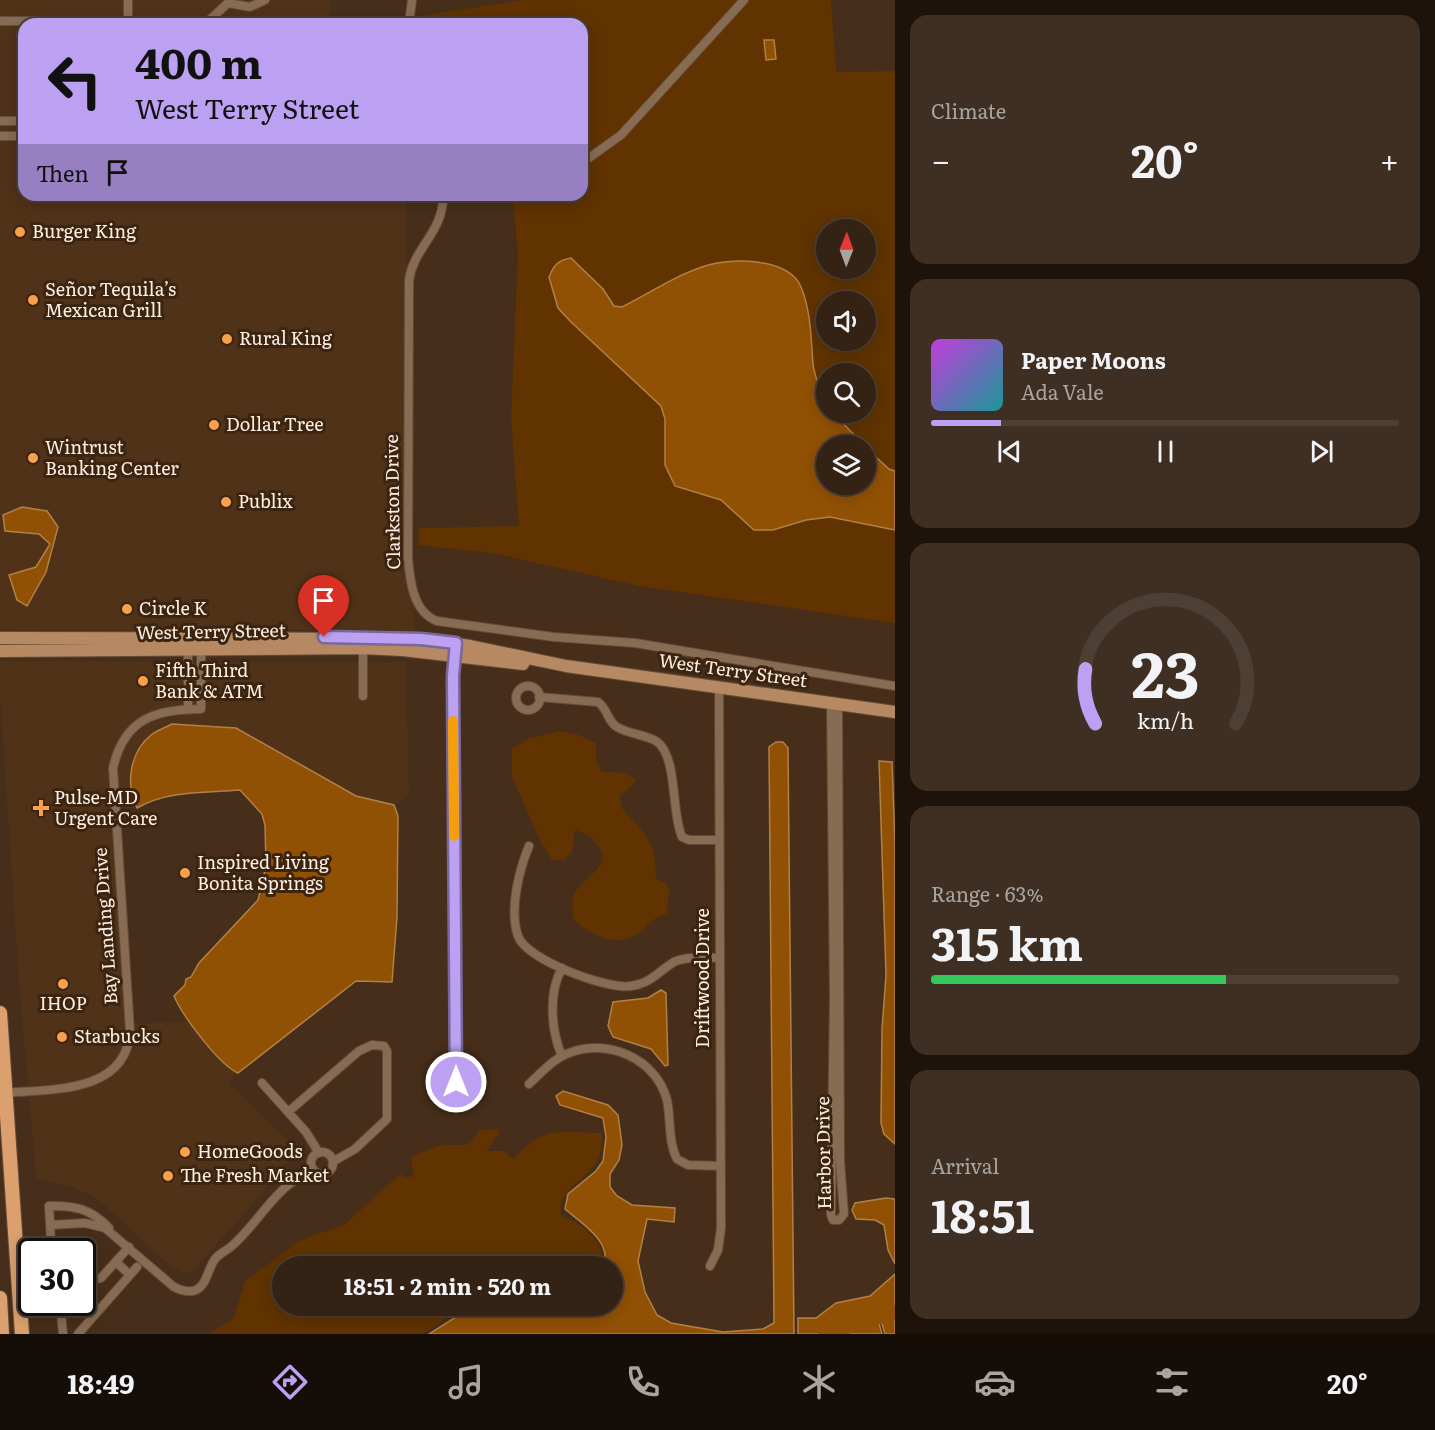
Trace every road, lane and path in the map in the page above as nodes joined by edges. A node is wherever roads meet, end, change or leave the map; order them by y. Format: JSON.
{"nodes":[{"id":1,"x":128,"y":0,"type":"edge"},
{"id":2,"x":265,"y":0,"type":"edge"},
{"id":3,"x":412,"y":0,"type":"edge"},
{"id":4,"x":744,"y":0,"type":"edge"},
{"id":5,"x":227,"y":2,"type":"edge"},
{"id":6,"x":128,"y":18,"type":"edge"},
{"id":7,"x":211,"y":18,"type":"edge"},
{"id":8,"x":410,"y":18,"type":"edge"},
{"id":9,"x":0,"y":21,"type":"edge"},
{"id":10,"x":18,"y":21,"type":"edge"},
{"id":11,"x":18,"y":121,"type":"edge"},
{"id":12,"x":0,"y":122,"type":"edge"},
{"id":13,"x":0,"y":136,"type":"edge"},
{"id":14,"x":18,"y":136,"type":"edge"},
{"id":15,"x":588,"y":158,"type":"edge"},
{"id":16,"x":443,"y":201,"type":"edge"},
{"id":17,"x":0,"y":638,"type":"edge"},
{"id":18,"x":188,"y":644,"type":"junction"},
{"id":19,"x":201,"y":644,"type":"junction"},
{"id":20,"x":363,"y":648,"type":"junction"},
{"id":21,"x":456,"y":649,"type":"junction"},
{"id":22,"x":0,"y":651,"type":"edge"},
{"id":23,"x":895,"y":686,"type":"edge"},
{"id":24,"x":718,"y":687,"type":"junction"},
{"id":25,"x":363,"y":696,"type":"dead end"},
{"id":26,"x":539,"y":697,"type":"dead end"},
{"id":27,"x":834,"y":703,"type":"junction"},
{"id":28,"x":188,"y":709,"type":"junction"},
{"id":29,"x":895,"y":712,"type":"edge"},
{"id":30,"x":719,"y":840,"type":"junction"},
{"id":31,"x":529,"y":846,"type":"dead end"},
{"id":32,"x":719,"y":958,"type":"junction"},
{"id":33,"x":562,"y":968,"type":"junction"},
{"id":34,"x":0,"y":1012,"type":"edge"},
{"id":35,"x":562,"y":1056,"type":"junction"},
{"id":36,"x":456,"y":1082,"type":"dead end"},
{"id":37,"x":262,"y":1083,"type":"dead end"},
{"id":38,"x":528,"y":1084,"type":"dead end"},
{"id":39,"x":3,"y":1093,"type":"edge"},
{"id":40,"x":288,"y":1112,"type":"junction"},
{"id":41,"x":319,"y":1153,"type":"junction"},
{"id":42,"x":334,"y":1161,"type":"junction"},
{"id":43,"x":721,"y":1166,"type":"junction"},
{"id":44,"x":314,"y":1170,"type":"junction"},
{"id":45,"x":51,"y":1225,"type":"junction"},
{"id":46,"x":112,"y":1232,"type":"junction"},
{"id":47,"x":51,"y":1238,"type":"edge"},
{"id":48,"x":129,"y":1247,"type":"junction"},
{"id":49,"x":17,"y":1258,"type":"joint"},
{"id":50,"x":116,"y":1262,"type":"junction"},
{"id":51,"x":710,"y":1266,"type":"dead end"},
{"id":52,"x":137,"y":1267,"type":"dead end"},
{"id":53,"x":130,"y":1275,"type":"junction"},
{"id":54,"x":96,"y":1280,"type":"edge"},
{"id":55,"x":0,"y":1298,"type":"edge"},
{"id":56,"x":61,"y":1316,"type":"edge"},
{"id":57,"x":2,"y":1334,"type":"edge"},
{"id":58,"x":22,"y":1334,"type":"edge"},
{"id":59,"x":63,"y":1334,"type":"edge"},
{"id":60,"x":78,"y":1334,"type":"edge"}],
"edges":[{"from":1,"to":6,"type":"street"},
{"from":2,"to":5,"type":"street"},
{"from":3,"to":8,"type":"street"},
{"from":4,"to":15,"type":"street"},
{"from":5,"to":7,"type":"street"},
{"from":9,"to":10,"type":"street"},
{"from":11,"to":12,"type":"street"},
{"from":13,"to":14,"type":"street"},
{"from":16,"to":23,"type":"street","name":"Clarkston Drive"},
{"from":17,"to":18,"type":"street","name":"West Terry Street"},
{"from":18,"to":19,"type":"street","name":"West Terry Street"},
{"from":18,"to":22,"type":"street","name":"West Terry Street"},
{"from":18,"to":28,"type":"street"},
{"from":19,"to":20,"type":"street","name":"West Terry Street"},
{"from":19,"to":21,"type":"street","name":"West Terry Street"},
{"from":19,"to":28,"type":"street","name":"Bay Landing Drive"},
{"from":20,"to":21,"type":"street","name":"West Terry Street"},
{"from":20,"to":25,"type":"street"},
{"from":21,"to":24,"type":"street","name":"West Terry Street"},
{"from":21,"to":36,"type":"street"},
{"from":24,"to":27,"type":"street","name":"West Terry Street"},
{"from":24,"to":30,"type":"street","name":"Driftwood Drive"},
{"from":26,"to":30,"type":"street"},
{"from":27,"to":27,"type":"street","name":"Harbor Drive"},
{"from":27,"to":29,"type":"street","name":"West Terry Street"},
{"from":28,"to":39,"type":"street","name":"Bay Landing Drive"},
{"from":30,"to":32,"type":"street","name":"Driftwood Drive"},
{"from":31,"to":33,"type":"street"},
{"from":32,"to":33,"type":"street"},
{"from":32,"to":43,"type":"street","name":"Driftwood Drive"},
{"from":33,"to":35,"type":"street"},
{"from":34,"to":39,"type":"main road"},
{"from":35,"to":38,"type":"street"},
{"from":35,"to":43,"type":"street"},
{"from":37,"to":40,"type":"street"},
{"from":39,"to":49,"type":"main road"},
{"from":40,"to":41,"type":"street"},
{"from":40,"to":42,"type":"street"},
{"from":41,"to":42,"type":"street"},
{"from":41,"to":44,"type":"street"},
{"from":42,"to":44,"type":"street"},
{"from":43,"to":51,"type":"street","name":"Driftwood Drive"},
{"from":44,"to":48,"type":"street"},
{"from":45,"to":46,"type":"street"},
{"from":45,"to":46,"type":"street"},
{"from":45,"to":47,"type":"street"},
{"from":46,"to":48,"type":"street"},
{"from":48,"to":50,"type":"street"},
{"from":49,"to":58,"type":"main road"},
{"from":50,"to":53,"type":"street"},
{"from":50,"to":54,"type":"street"},
{"from":52,"to":53,"type":"street"},
{"from":53,"to":60,"type":"street"},
{"from":55,"to":57,"type":"main road"},
{"from":56,"to":59,"type":"street"}]}
